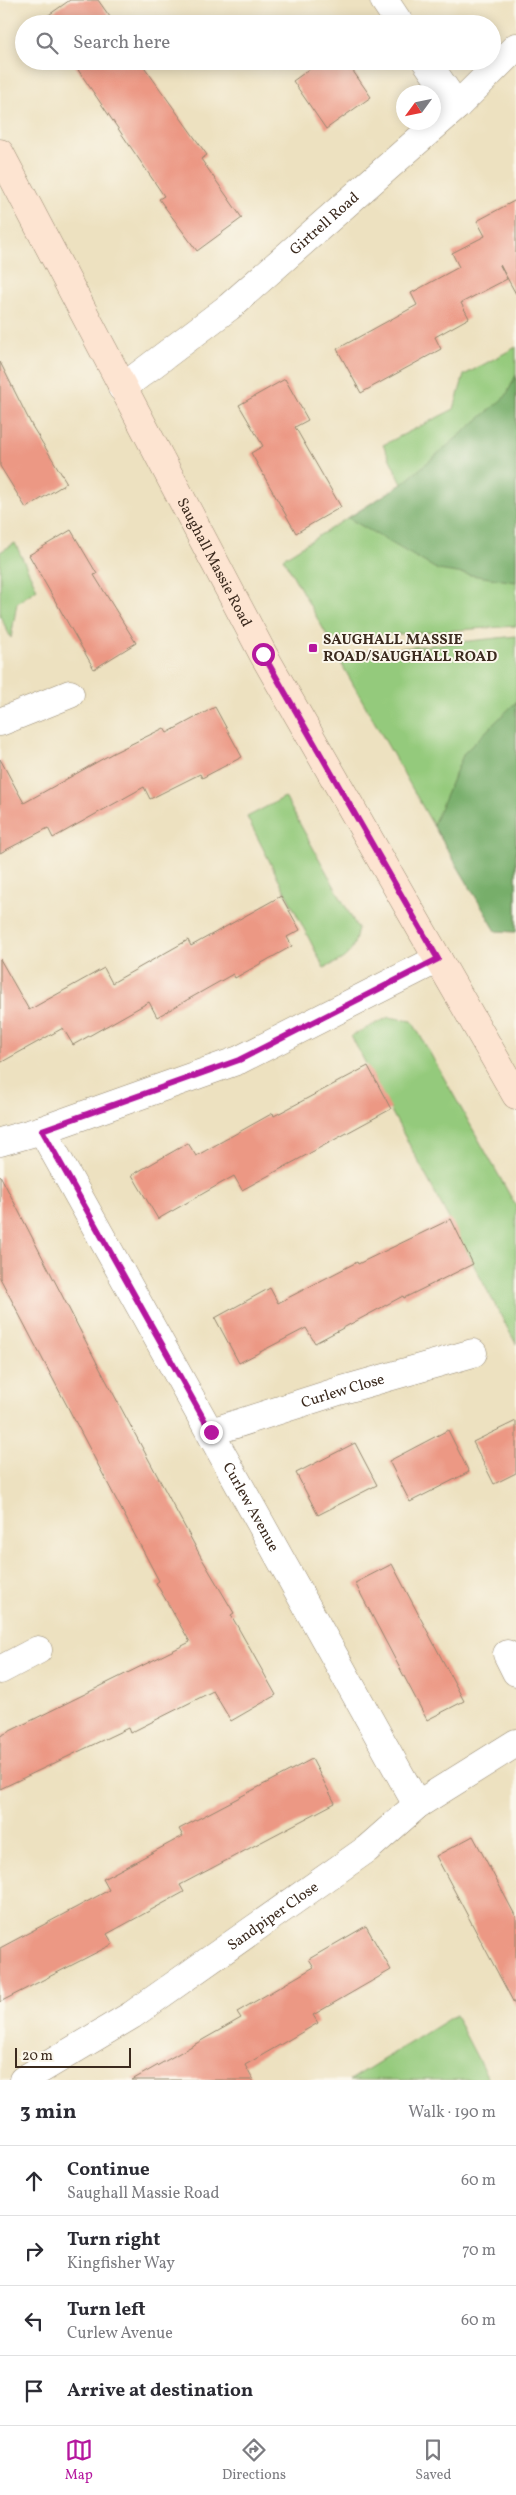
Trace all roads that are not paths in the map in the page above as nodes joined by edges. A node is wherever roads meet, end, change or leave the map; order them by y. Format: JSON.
{"nodes":[{"id":1,"x":384,"y":0,"type":"edge"},
{"id":2,"x":394,"y":15,"type":"edge"},
{"id":3,"x":516,"y":47,"type":"edge"},
{"id":4,"x":501,"y":62,"type":"edge"},
{"id":5,"x":432,"y":70,"type":"edge"},
{"id":6,"x":493,"y":70,"type":"edge"},
{"id":7,"x":457,"y":106,"type":"junction"},
{"id":8,"x":0,"y":153,"type":"edge"},
{"id":9,"x":122,"y":388,"type":"junction"},
{"id":10,"x":70,"y":694,"type":"dead end"},
{"id":11,"x":0,"y":722,"type":"edge"},
{"id":12,"x":438,"y":959,"type":"junction"},
{"id":13,"x":516,"y":1095,"type":"edge"},
{"id":14,"x":42,"y":1130,"type":"junction"},
{"id":15,"x":0,"y":1142,"type":"edge"},
{"id":16,"x":474,"y":1353,"type":"dead end"},
{"id":17,"x":211,"y":1432,"type":"junction"},
{"id":18,"x":38,"y":1650,"type":"dead end"},
{"id":19,"x":0,"y":1670,"type":"edge"},
{"id":20,"x":516,"y":1743,"type":"edge"},
{"id":21,"x":417,"y":1805,"type":"junction"},
{"id":22,"x":24,"y":2080,"type":"edge"}],
"edges":[{"from":1,"to":2,"type":"street"},
{"from":3,"to":4,"type":"street","name":"Girtrell Road"},
{"from":5,"to":7,"type":"street"},
{"from":6,"to":7,"type":"street","name":"Girtrell Road"},
{"from":7,"to":9,"type":"street","name":"Girtrell Road"},
{"from":8,"to":9,"type":"main road","name":"Saughall Massie Road"},
{"from":9,"to":12,"type":"main road","name":"Saughall Massie Road"},
{"from":10,"to":11,"type":"street"},
{"from":12,"to":13,"type":"main road","name":"Saughall Massie Road"},
{"from":12,"to":14,"type":"street"},
{"from":14,"to":15,"type":"street"},
{"from":14,"to":17,"type":"street","name":"Curlew Avenue"},
{"from":16,"to":17,"type":"street","name":"Curlew Close"},
{"from":17,"to":21,"type":"street","name":"Curlew Avenue"},
{"from":18,"to":19,"type":"street"},
{"from":20,"to":21,"type":"street","name":"Sandpiper Close"},
{"from":21,"to":22,"type":"street","name":"Sandpiper Close"}]}
